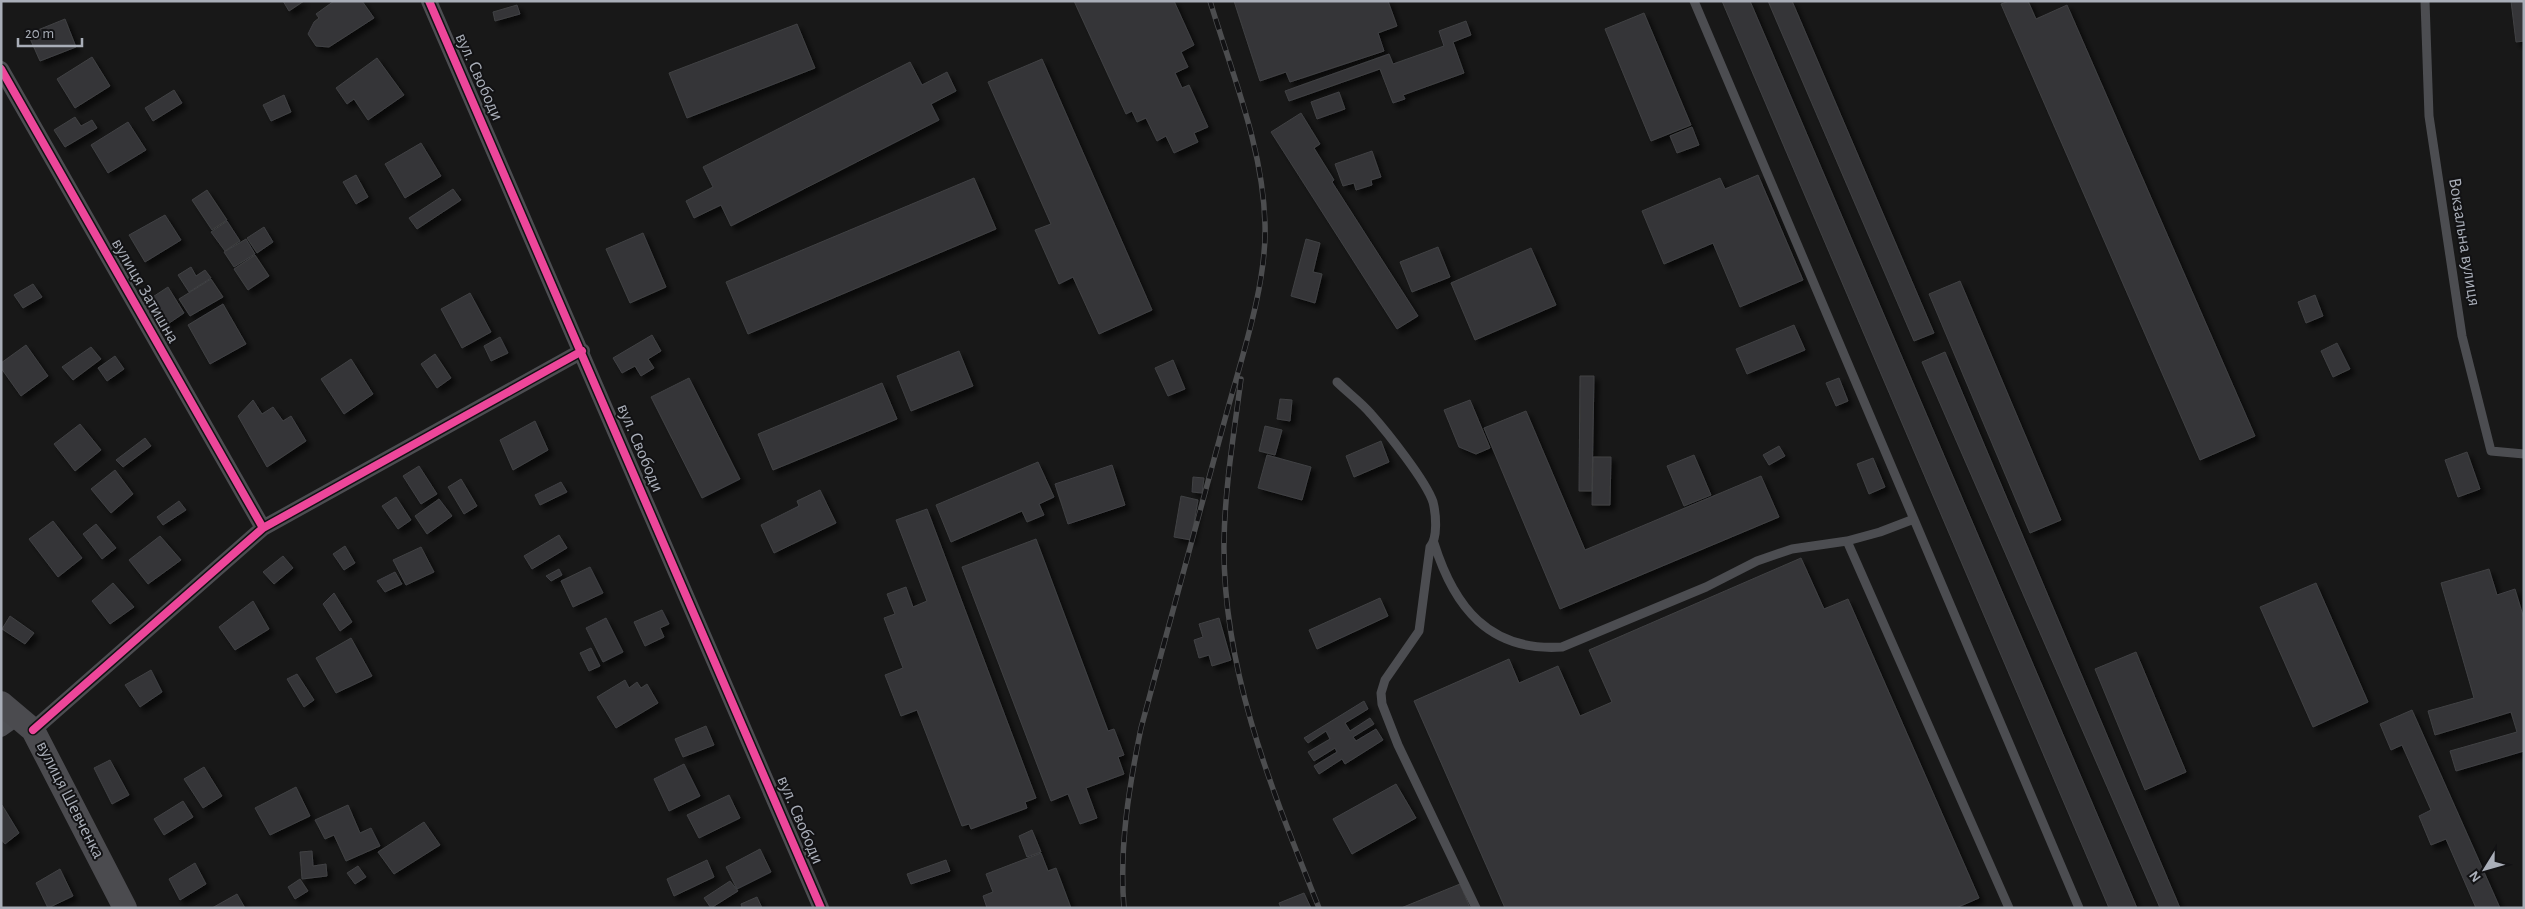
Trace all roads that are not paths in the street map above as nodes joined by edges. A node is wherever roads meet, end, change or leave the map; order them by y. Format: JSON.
{"nodes":[{"id":1,"x":429,"y":1,"type":"edge"},
{"id":2,"x":1694,"y":1,"type":"edge"},
{"id":3,"x":2425,"y":1,"type":"edge"},
{"id":4,"x":1,"y":69,"type":"edge"},
{"id":5,"x":582,"y":351,"type":"junction"},
{"id":6,"x":1337,"y":382,"type":"dead end"},
{"id":7,"x":2524,"y":454,"type":"edge"},
{"id":8,"x":1914,"y":519,"type":"junction"},
{"id":9,"x":263,"y":528,"type":"junction"},
{"id":10,"x":1847,"y":541,"type":"junction"},
{"id":11,"x":1434,"y":543,"type":"junction"},
{"id":12,"x":13,"y":720,"type":"edge"},
{"id":13,"x":125,"y":908,"type":"edge"},
{"id":14,"x":821,"y":908,"type":"edge"},
{"id":15,"x":1476,"y":908,"type":"edge"},
{"id":16,"x":2008,"y":908,"type":"edge"},
{"id":17,"x":2080,"y":908,"type":"edge"}],
"edges":[{"from":1,"to":5,"type":"street","name":"вул. Свободи"},
{"from":2,"to":8,"type":"lane"},
{"from":3,"to":7,"type":"lane","name":"Вокзальна вулиця"},
{"from":4,"to":9,"type":"street","name":"вулиця Затишна"},
{"from":5,"to":9,"type":"street"},
{"from":5,"to":14,"type":"street","name":"вул. Свободи"},
{"from":6,"to":11,"type":"lane"},
{"from":8,"to":10,"type":"lane"},
{"from":8,"to":17,"type":"lane"},
{"from":9,"to":12,"type":"street"},
{"from":10,"to":11,"type":"lane"},
{"from":10,"to":16,"type":"lane"},
{"from":11,"to":15,"type":"lane"},
{"from":12,"to":13,"type":"street","name":"вулиця Шевченка"}]}
